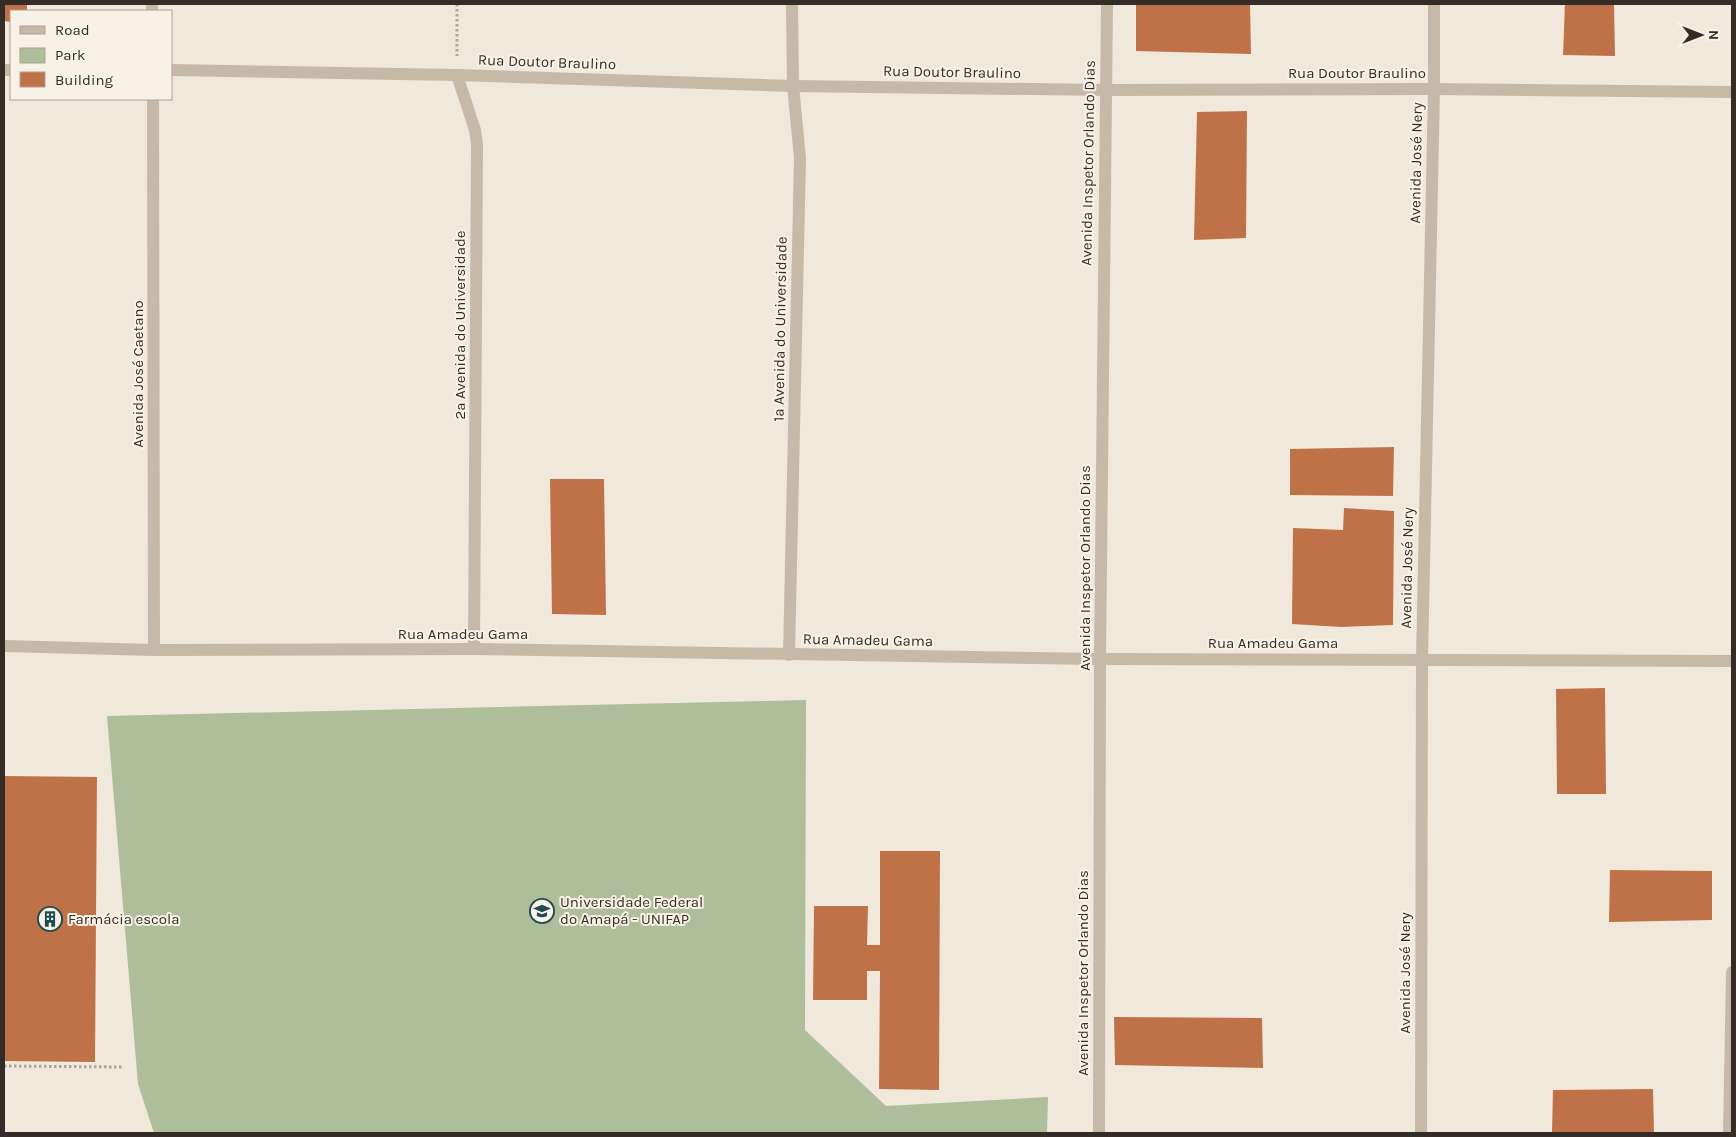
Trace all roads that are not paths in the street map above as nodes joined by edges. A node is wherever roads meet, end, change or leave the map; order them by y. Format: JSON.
{"nodes":[{"id":1,"x":792,"y":4,"type":"edge"},
{"id":2,"x":1107,"y":4,"type":"edge"},
{"id":3,"x":1434,"y":4,"type":"edge"},
{"id":4,"x":172,"y":70,"type":"edge"},
{"id":5,"x":458,"y":75,"type":"junction"},
{"id":6,"x":793,"y":86,"type":"junction"},
{"id":7,"x":1434,"y":89,"type":"junction"},
{"id":8,"x":1105,"y":90,"type":"junction"},
{"id":9,"x":1732,"y":92,"type":"edge"},
{"id":10,"x":153,"y":100,"type":"edge"},
{"id":11,"x":4,"y":646,"type":"edge"},
{"id":12,"x":474,"y":649,"type":"junction"},
{"id":13,"x":154,"y":650,"type":"junction"},
{"id":14,"x":789,"y":655,"type":"junction"},
{"id":15,"x":1100,"y":659,"type":"junction"},
{"id":16,"x":1422,"y":660,"type":"junction"},
{"id":17,"x":1732,"y":661,"type":"edge"},
{"id":18,"x":1732,"y":972,"type":"edge"},
{"id":19,"x":1099,"y":1133,"type":"edge"},
{"id":20,"x":1421,"y":1133,"type":"edge"},
{"id":21,"x":1729,"y":1133,"type":"edge"}],
"edges":[{"from":1,"to":6,"type":"street","name":"1ª Avenida do Universidade"},
{"from":2,"to":8,"type":"street","name":"Avenida Inspetor Orlando Dias"},
{"from":3,"to":7,"type":"street","name":"Avenida José Nery"},
{"from":4,"to":5,"type":"street","name":"Rua Doutor Braulino"},
{"from":5,"to":6,"type":"street","name":"Rua Doutor Braulino"},
{"from":5,"to":12,"type":"street","name":"2a Avenida do Universidade"},
{"from":6,"to":8,"type":"street","name":"Rua Doutor Braulino"},
{"from":6,"to":14,"type":"street","name":"1ª Avenida do Universidade"},
{"from":7,"to":8,"type":"street","name":"Rua Doutor Braulino"},
{"from":7,"to":9,"type":"street","name":"Rua Doutor Braulino"},
{"from":7,"to":16,"type":"street","name":"Avenida José Nery"},
{"from":8,"to":15,"type":"street","name":"Avenida Inspetor Orlando Dias"},
{"from":10,"to":13,"type":"street","name":"Avenida José Caetano"},
{"from":11,"to":13,"type":"street","name":"Rua Amadeu Gama"},
{"from":12,"to":13,"type":"street","name":"Rua Amadeu Gama"},
{"from":12,"to":14,"type":"street","name":"Rua Amadeu Gama"},
{"from":14,"to":15,"type":"street","name":"Rua Amadeu Gama"},
{"from":15,"to":16,"type":"street","name":"Rua Amadeu Gama"},
{"from":15,"to":19,"type":"street","name":"Avenida Inspetor Orlando Dias"},
{"from":16,"to":17,"type":"street","name":"Rua Amadeu Gama"},
{"from":16,"to":20,"type":"street","name":"Avenida José Nery"},
{"from":18,"to":21,"type":"street"}]}
